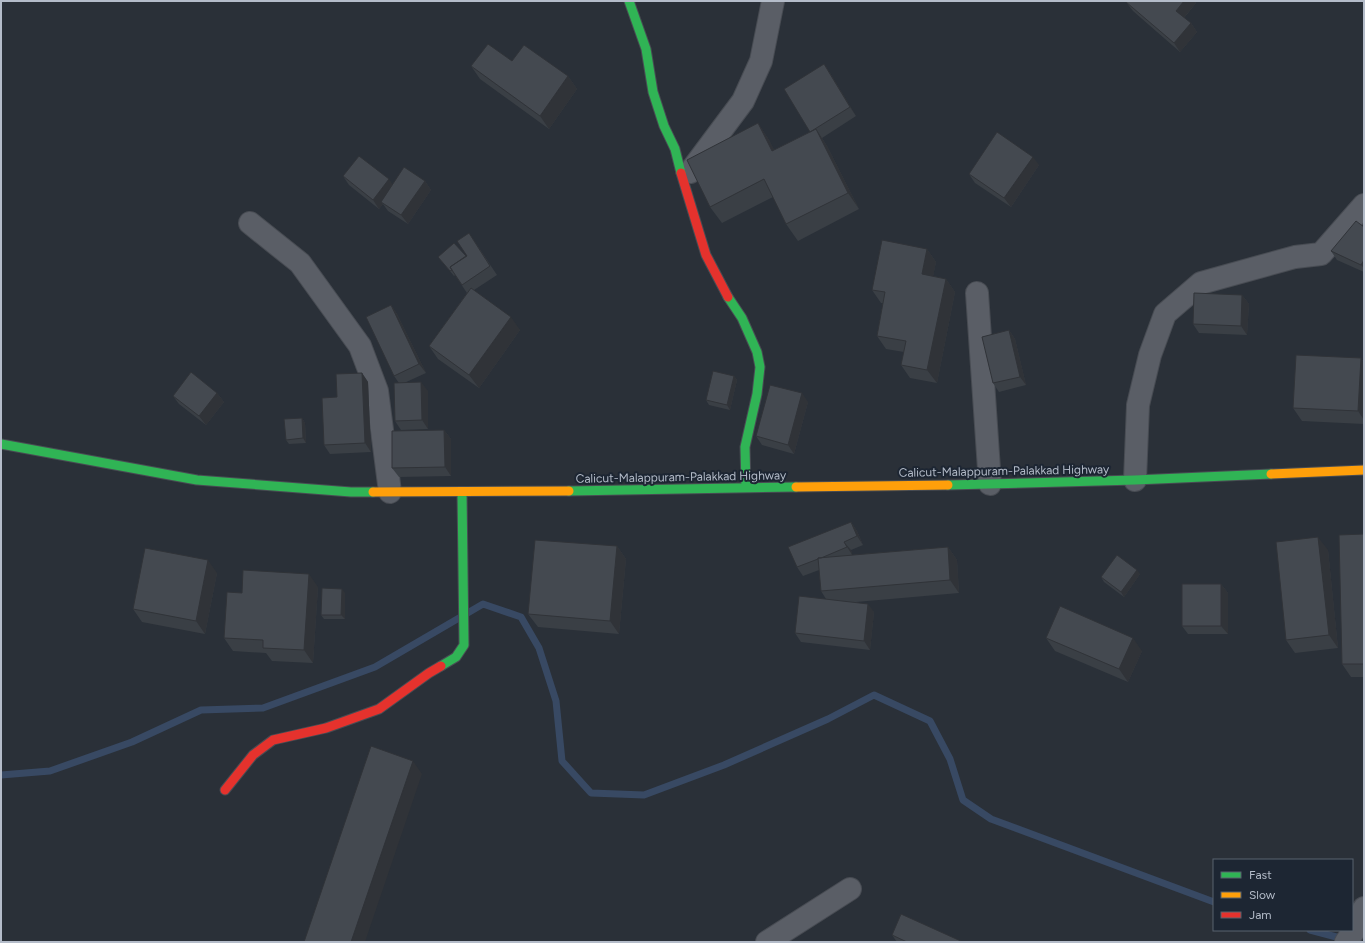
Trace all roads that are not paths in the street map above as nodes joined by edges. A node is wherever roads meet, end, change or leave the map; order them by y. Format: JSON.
{"nodes":[{"id":1,"x":629,"y":1,"type":"edge"},
{"id":2,"x":773,"y":1,"type":"edge"},
{"id":3,"x":682,"y":183,"type":"junction"},
{"id":4,"x":1364,"y":204,"type":"edge"},
{"id":5,"x":250,"y":223,"type":"dead end"},
{"id":6,"x":977,"y":293,"type":"dead end"},
{"id":7,"x":1,"y":444,"type":"edge"},
{"id":8,"x":1364,"y":470,"type":"edge"},
{"id":9,"x":1135,"y":480,"type":"junction"},
{"id":10,"x":990,"y":484,"type":"junction"},
{"id":11,"x":746,"y":488,"type":"junction"},
{"id":12,"x":390,"y":492,"type":"junction"},
{"id":13,"x":462,"y":492,"type":"junction"},
{"id":14,"x":225,"y":790,"type":"dead end"},
{"id":15,"x":850,"y":889,"type":"dead end"},
{"id":16,"x":767,"y":942,"type":"edge"}],
"edges":[{"from":1,"to":3,"type":"main road"},
{"from":2,"to":3,"type":"street"},
{"from":3,"to":11,"type":"main road"},
{"from":4,"to":9,"type":"street"},
{"from":5,"to":12,"type":"street"},
{"from":6,"to":10,"type":"street"},
{"from":7,"to":12,"type":"main road","name":"Calicut-Malappuram-Palakkad Highway"},
{"from":8,"to":9,"type":"main road","name":"Calicut-Malappuram-Palakkad Highway"},
{"from":9,"to":10,"type":"main road","name":"Calicut-Malappuram-Palakkad Highway"},
{"from":10,"to":11,"type":"main road","name":"Calicut-Malappuram-Palakkad Highway"},
{"from":11,"to":13,"type":"main road","name":"Calicut-Malappuram-Palakkad Highway"},
{"from":12,"to":13,"type":"main road","name":"Calicut-Malappuram-Palakkad Highway"},
{"from":13,"to":14,"type":"main road"},
{"from":15,"to":16,"type":"street"}]}
